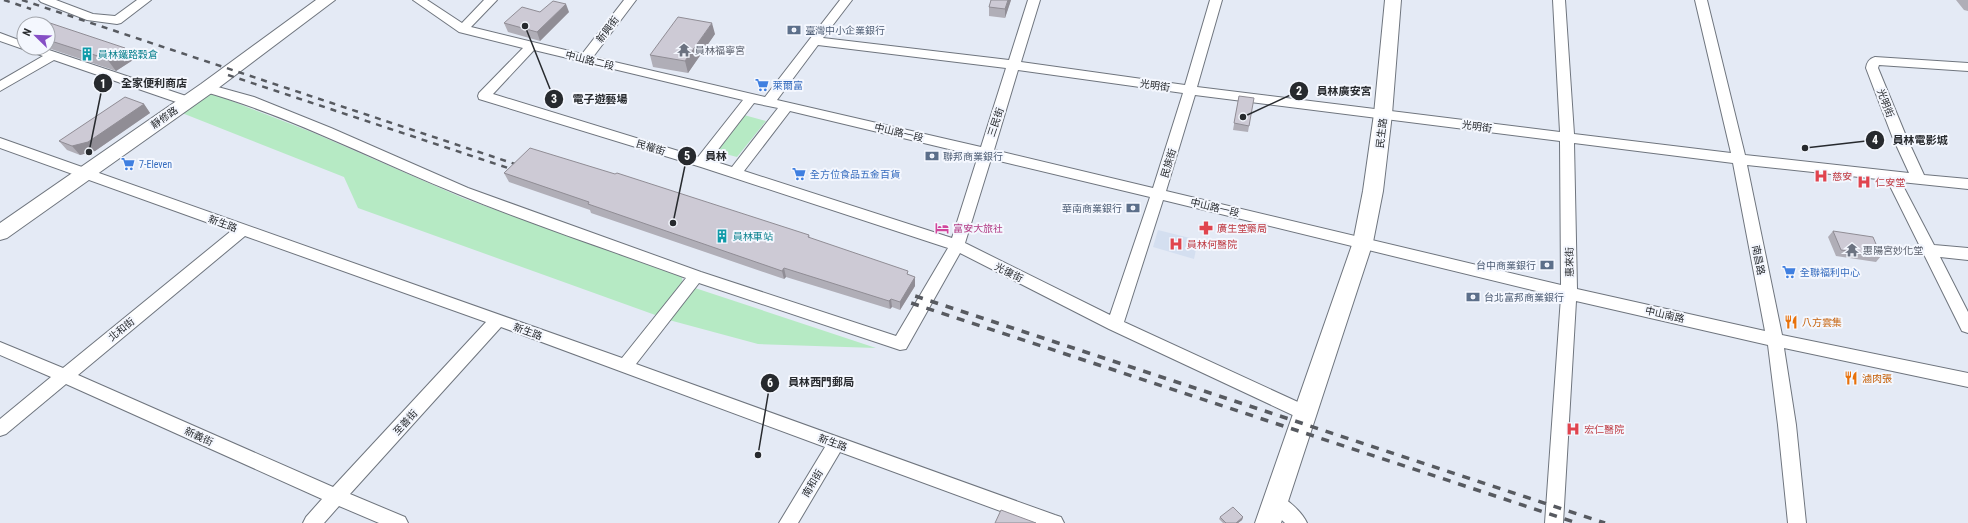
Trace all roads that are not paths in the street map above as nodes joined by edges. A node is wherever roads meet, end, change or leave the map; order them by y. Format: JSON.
{"nodes":[{"id":1,"x":45,"y":0,"type":"edge"},
{"id":2,"x":145,"y":0,"type":"edge"},
{"id":3,"x":327,"y":0,"type":"edge"},
{"id":4,"x":419,"y":0,"type":"edge"},
{"id":5,"x":491,"y":0,"type":"edge"},
{"id":6,"x":630,"y":0,"type":"edge"},
{"id":7,"x":846,"y":0,"type":"edge"},
{"id":8,"x":1034,"y":0,"type":"edge"},
{"id":9,"x":1216,"y":0,"type":"edge"},
{"id":10,"x":1393,"y":0,"type":"edge"},
{"id":11,"x":1559,"y":0,"type":"edge"},
{"id":12,"x":1701,"y":0,"type":"edge"},
{"id":13,"x":463,"y":29,"type":"junction"},
{"id":14,"x":3,"y":40,"type":"edge"},
{"id":15,"x":815,"y":41,"type":"junction"},
{"id":16,"x":16,"y":44,"type":"edge"},
{"id":17,"x":531,"y":46,"type":"junction"},
{"id":18,"x":52,"y":56,"type":"joint"},
{"id":19,"x":585,"y":59,"type":"junction"},
{"id":20,"x":1014,"y":65,"type":"junction"},
{"id":21,"x":1968,"y":67,"type":"edge"},
{"id":22,"x":0,"y":87,"type":"edge"},
{"id":23,"x":206,"y":88,"type":"junction"},
{"id":24,"x":1190,"y":90,"type":"junction"},
{"id":25,"x":751,"y":98,"type":"junction"},
{"id":26,"x":187,"y":101,"type":"junction"},
{"id":27,"x":768,"y":102,"type":"junction"},
{"id":28,"x":787,"y":106,"type":"junction"},
{"id":29,"x":1383,"y":114,"type":"junction"},
{"id":30,"x":1567,"y":137,"type":"junction"},
{"id":31,"x":0,"y":143,"type":"edge"},
{"id":32,"x":985,"y":152,"type":"junction"},
{"id":33,"x":1739,"y":159,"type":"junction"},
{"id":34,"x":701,"y":162,"type":"junction"},
{"id":35,"x":85,"y":173,"type":"junction"},
{"id":36,"x":735,"y":173,"type":"junction"},
{"id":37,"x":1892,"y":176,"type":"junction"},
{"id":38,"x":1918,"y":179,"type":"junction"},
{"id":39,"x":1968,"y":184,"type":"edge"},
{"id":40,"x":1158,"y":194,"type":"junction"},
{"id":41,"x":242,"y":230,"type":"junction"},
{"id":42,"x":0,"y":233,"type":"edge"},
{"id":43,"x":1363,"y":242,"type":"junction"},
{"id":44,"x":957,"y":245,"type":"junction"},
{"id":45,"x":1929,"y":250,"type":"junction"},
{"id":46,"x":1968,"y":254,"type":"edge"},
{"id":47,"x":696,"y":276,"type":"junction"},
{"id":48,"x":1569,"y":293,"type":"junction"},
{"id":49,"x":1966,"y":318,"type":"edge"},
{"id":50,"x":498,"y":320,"type":"junction"},
{"id":51,"x":1115,"y":325,"type":"junction"},
{"id":52,"x":1775,"y":340,"type":"junction"},
{"id":53,"x":0,"y":348,"type":"edge"},
{"id":54,"x":624,"y":367,"type":"junction"},
{"id":55,"x":64,"y":375,"type":"junction"},
{"id":56,"x":1968,"y":380,"type":"edge"},
{"id":57,"x":1305,"y":413,"type":"junction"},
{"id":58,"x":0,"y":429,"type":"edge"},
{"id":59,"x":836,"y":443,"type":"junction"},
{"id":60,"x":336,"y":497,"type":"junction"},
{"id":61,"x":1272,"y":512,"type":"edge"},
{"id":62,"x":312,"y":523,"type":"edge"},
{"id":63,"x":399,"y":523,"type":"edge"},
{"id":64,"x":788,"y":523,"type":"edge"},
{"id":65,"x":1055,"y":523,"type":"edge"},
{"id":66,"x":1298,"y":523,"type":"edge"},
{"id":67,"x":1554,"y":523,"type":"edge"},
{"id":68,"x":1797,"y":523,"type":"edge"}],
"edges":[{"from":1,"to":2,"type":"street"},
{"from":3,"to":23,"type":"street","name":"靜修路"},
{"from":4,"to":13,"type":"street","name":"中山路二段"},
{"from":5,"to":13,"type":"street"},
{"from":6,"to":19,"type":"street","name":"新興街"},
{"from":7,"to":15,"type":"street"},
{"from":8,"to":20,"type":"street","name":"三民街"},
{"from":9,"to":24,"type":"street","name":"民族街"},
{"from":10,"to":29,"type":"street","name":"民生路"},
{"from":11,"to":30,"type":"street","name":"惠來街"},
{"from":12,"to":33,"type":"street","name":"南昌路"},
{"from":13,"to":17,"type":"street","name":"中山路二段"},
{"from":14,"to":16,"type":"street"},
{"from":15,"to":20,"type":"street","name":"光明街"},
{"from":15,"to":27,"type":"street"},
{"from":17,"to":19,"type":"street","name":"中山路二段"},
{"from":17,"to":34,"type":"street","name":"民權街"},
{"from":18,"to":22,"type":"street"},
{"from":18,"to":26,"type":"street"},
{"from":19,"to":25,"type":"street","name":"中山路二段"},
{"from":20,"to":24,"type":"street","name":"光明街"},
{"from":20,"to":32,"type":"street","name":"三民街"},
{"from":21,"to":38,"type":"street","name":"光明街"},
{"from":23,"to":26,"type":"street","name":"靜修路"},
{"from":23,"to":47,"type":"street"},
{"from":24,"to":29,"type":"street","name":"光明街"},
{"from":24,"to":40,"type":"street","name":"民族街"},
{"from":25,"to":27,"type":"street","name":"中山路二段"},
{"from":25,"to":34,"type":"street"},
{"from":26,"to":35,"type":"street","name":"靜修路"},
{"from":27,"to":28,"type":"street","name":"中山路一段"},
{"from":28,"to":32,"type":"street","name":"中山路一段"},
{"from":28,"to":36,"type":"street"},
{"from":29,"to":30,"type":"street","name":"光明街"},
{"from":29,"to":43,"type":"street","name":"民生路"},
{"from":30,"to":33,"type":"street","name":"光明街"},
{"from":30,"to":48,"type":"street","name":"惠來街"},
{"from":31,"to":35,"type":"street","name":"新生路"},
{"from":32,"to":40,"type":"street","name":"中山路一段"},
{"from":32,"to":44,"type":"street","name":"三民街"},
{"from":33,"to":37,"type":"street","name":"光明街"},
{"from":33,"to":52,"type":"street","name":"南昌路"},
{"from":34,"to":36,"type":"street","name":"光復街"},
{"from":35,"to":41,"type":"street","name":"新生路"},
{"from":35,"to":42,"type":"street","name":"靜修路"},
{"from":36,"to":44,"type":"street","name":"光復街"},
{"from":37,"to":38,"type":"street","name":"光明街"},
{"from":37,"to":45,"type":"street"},
{"from":38,"to":39,"type":"street"},
{"from":40,"to":43,"type":"street","name":"中山路一段"},
{"from":40,"to":51,"type":"street","name":"民族街"},
{"from":41,"to":50,"type":"street","name":"新生路"},
{"from":41,"to":55,"type":"street","name":"北和街"},
{"from":43,"to":48,"type":"street","name":"中山南路"},
{"from":43,"to":57,"type":"street"},
{"from":44,"to":47,"type":"street","name":"三民街"},
{"from":44,"to":51,"type":"street","name":"光復街"},
{"from":45,"to":46,"type":"street"},
{"from":45,"to":49,"type":"street"},
{"from":47,"to":54,"type":"street"},
{"from":48,"to":52,"type":"street","name":"中山南路"},
{"from":48,"to":67,"type":"street","name":"惠來街"},
{"from":50,"to":54,"type":"street","name":"新生路"},
{"from":50,"to":60,"type":"street","name":"至善街"},
{"from":51,"to":57,"type":"street","name":"光復街"},
{"from":52,"to":56,"type":"street","name":"中山南路"},
{"from":52,"to":68,"type":"street","name":"南昌路"},
{"from":53,"to":55,"type":"street","name":"新義街"},
{"from":54,"to":59,"type":"street","name":"新生路"},
{"from":55,"to":58,"type":"street","name":"北和街"},
{"from":55,"to":60,"type":"street","name":"新義街"},
{"from":57,"to":61,"type":"street"},
{"from":59,"to":64,"type":"street","name":"南和街"},
{"from":59,"to":65,"type":"street","name":"新生路"},
{"from":60,"to":62,"type":"street","name":"至善街"},
{"from":60,"to":63,"type":"street","name":"新義街"},
{"from":61,"to":66,"type":"street"}]}
